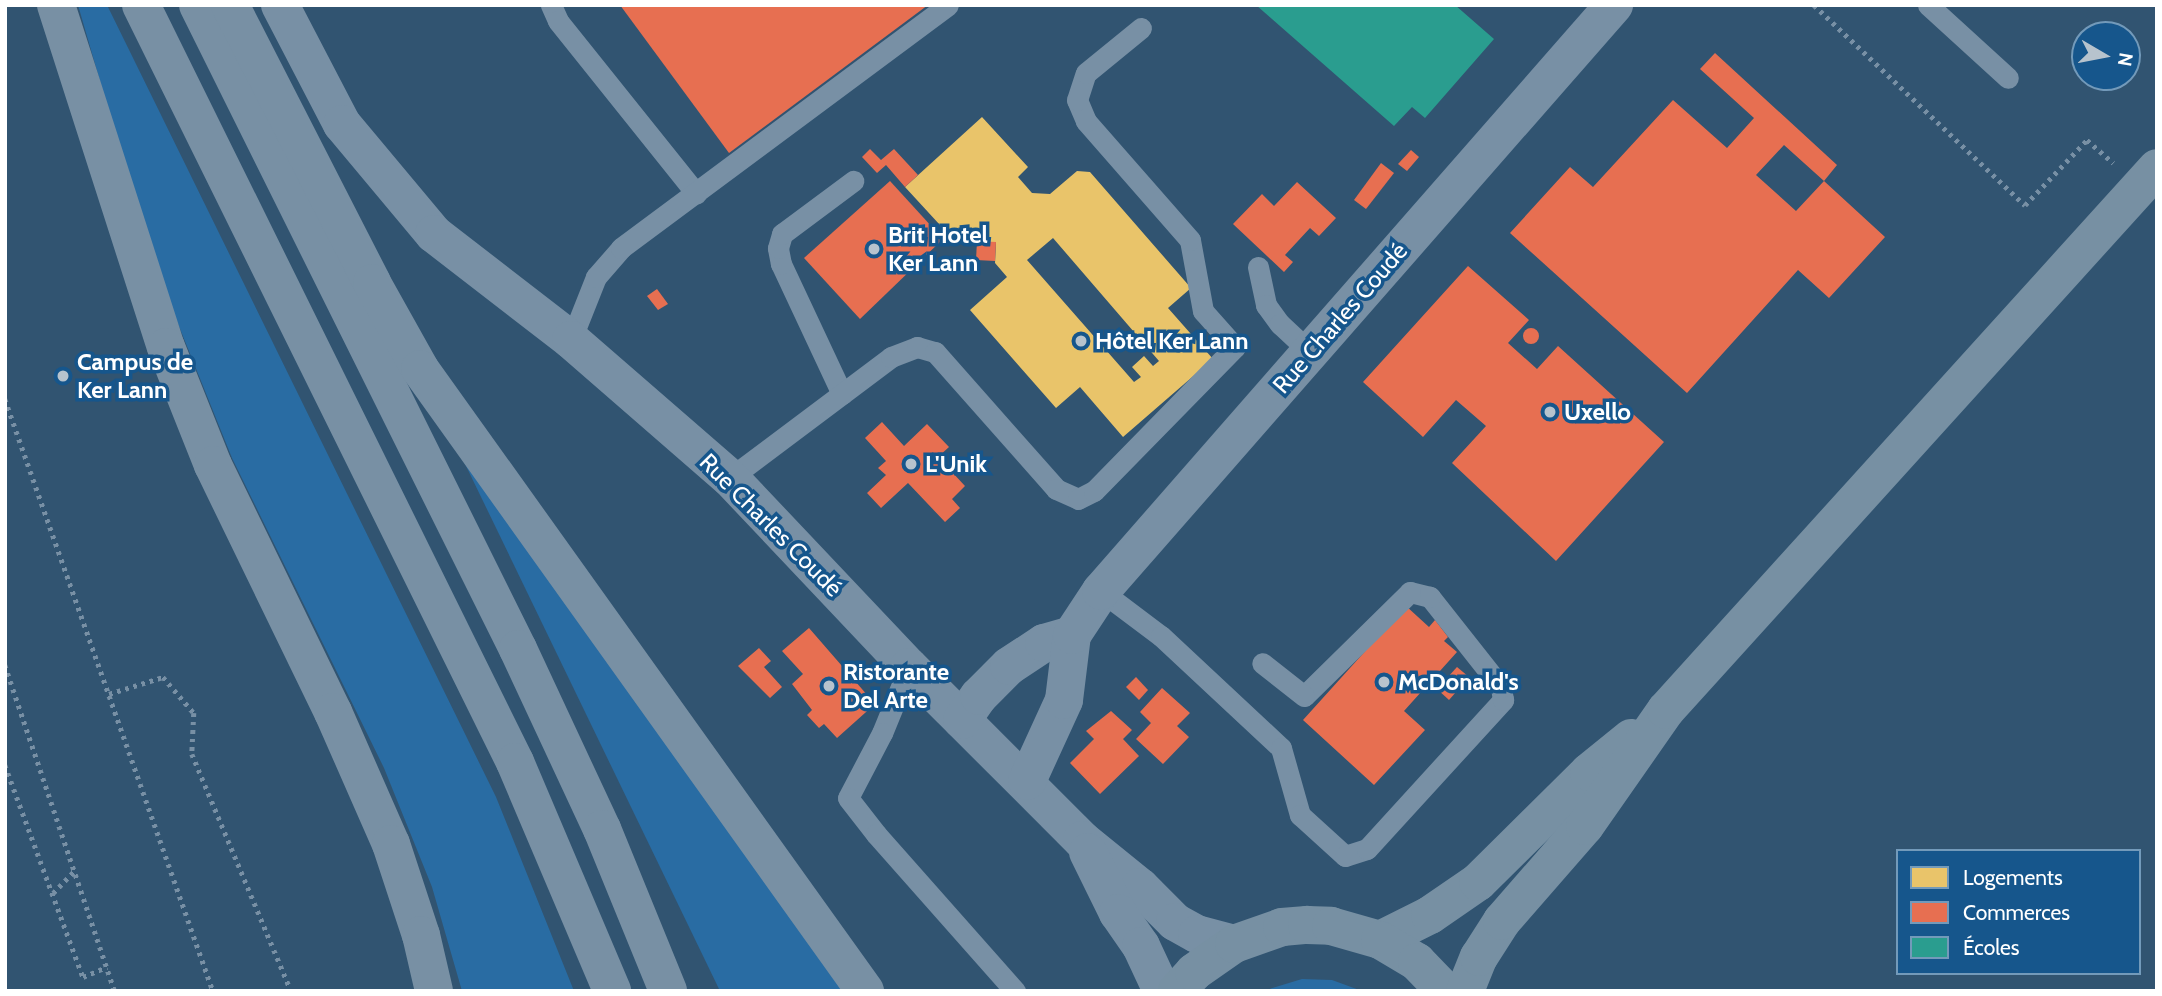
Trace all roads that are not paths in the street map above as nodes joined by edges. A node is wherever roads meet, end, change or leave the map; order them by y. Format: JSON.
{"nodes":[{"id":1,"x":56,"y":5,"type":"edge"},
{"id":2,"x":141,"y":5,"type":"edge"},
{"id":3,"x":198,"y":5,"type":"edge"},
{"id":4,"x":230,"y":5,"type":"edge"},
{"id":5,"x":280,"y":5,"type":"edge"},
{"id":6,"x":551,"y":5,"type":"edge"},
{"id":7,"x":948,"y":5,"type":"edge"},
{"id":8,"x":1614,"y":5,"type":"edge"},
{"id":9,"x":1928,"y":5,"type":"edge"},
{"id":10,"x":1141,"y":28,"type":"dead end"},
{"id":11,"x":2008,"y":78,"type":"dead end"},
{"id":12,"x":2157,"y":168,"type":"edge"},
{"id":13,"x":853,"y":181,"type":"dead end"},
{"id":14,"x":696,"y":193,"type":"junction"},
{"id":15,"x":1258,"y":267,"type":"dead end"},
{"id":16,"x":571,"y":340,"type":"junction"},
{"id":17,"x":1310,"y":352,"type":"junction"},
{"id":18,"x":842,"y":394,"type":"junction"},
{"id":19,"x":730,"y":478,"type":"junction"},
{"id":20,"x":1101,"y":591,"type":"junction"},
{"id":21,"x":1072,"y":635,"type":"junction"},
{"id":22,"x":1262,"y":663,"type":"dead end"},
{"id":23,"x":909,"y":667,"type":"junction"},
{"id":24,"x":1666,"y":710,"type":"junction"},
{"id":25,"x":962,"y":720,"type":"junction"},
{"id":26,"x":1027,"y":781,"type":"junction"},
{"id":27,"x":1082,"y":840,"type":"junction"},
{"id":28,"x":1380,"y":940,"type":"junction"},
{"id":29,"x":1234,"y":944,"type":"junction"},
{"id":30,"x":434,"y":991,"type":"edge"},
{"id":31,"x":612,"y":991,"type":"edge"},
{"id":32,"x":667,"y":991,"type":"edge"},
{"id":33,"x":865,"y":991,"type":"edge"},
{"id":34,"x":1015,"y":991,"type":"edge"},
{"id":35,"x":1162,"y":991,"type":"edge"},
{"id":36,"x":1177,"y":991,"type":"edge"},
{"id":37,"x":1445,"y":991,"type":"edge"},
{"id":38,"x":1465,"y":991,"type":"edge"}],
"edges":[{"from":1,"to":30,"type":"highway"},
{"from":2,"to":31,"type":"highway"},
{"from":3,"to":32,"type":"highway"},
{"from":4,"to":33,"type":"highway"},
{"from":5,"to":16,"type":"street","name":"Rue Charles Coudé"},
{"from":6,"to":14,"type":"lane"},
{"from":7,"to":14,"type":"lane"},
{"from":8,"to":17,"type":"street","name":"Rue Charles Coudé"},
{"from":9,"to":11,"type":"lane"},
{"from":10,"to":18,"type":"lane"},
{"from":12,"to":24,"type":"main road"},
{"from":13,"to":18,"type":"lane"},
{"from":14,"to":16,"type":"lane"},
{"from":15,"to":17,"type":"lane"},
{"from":16,"to":19,"type":"street","name":"Rue Charles Coudé"},
{"from":17,"to":20,"type":"street","name":"Rue Charles Coudé"},
{"from":18,"to":19,"type":"lane"},
{"from":19,"to":23,"type":"street","name":"Rue Charles Coudé"},
{"from":20,"to":21,"type":"street","name":"Rue Charles Coudé"},
{"from":20,"to":22,"type":"lane"},
{"from":21,"to":25,"type":"street"},
{"from":21,"to":26,"type":"street","name":"Rue Charles Coudé"},
{"from":23,"to":25,"type":"street","name":"Rue Charles Coudé"},
{"from":23,"to":34,"type":"lane"},
{"from":24,"to":28,"type":"main road"},
{"from":24,"to":38,"type":"main road"},
{"from":25,"to":26,"type":"street","name":"Rue Charles Coudé"},
{"from":26,"to":27,"type":"street","name":"Rue Charles Coudé"},
{"from":27,"to":29,"type":"street"},
{"from":27,"to":35,"type":"street"},
{"from":28,"to":29,"type":"main road"},
{"from":28,"to":37,"type":"main road"},
{"from":29,"to":36,"type":"main road"}]}
